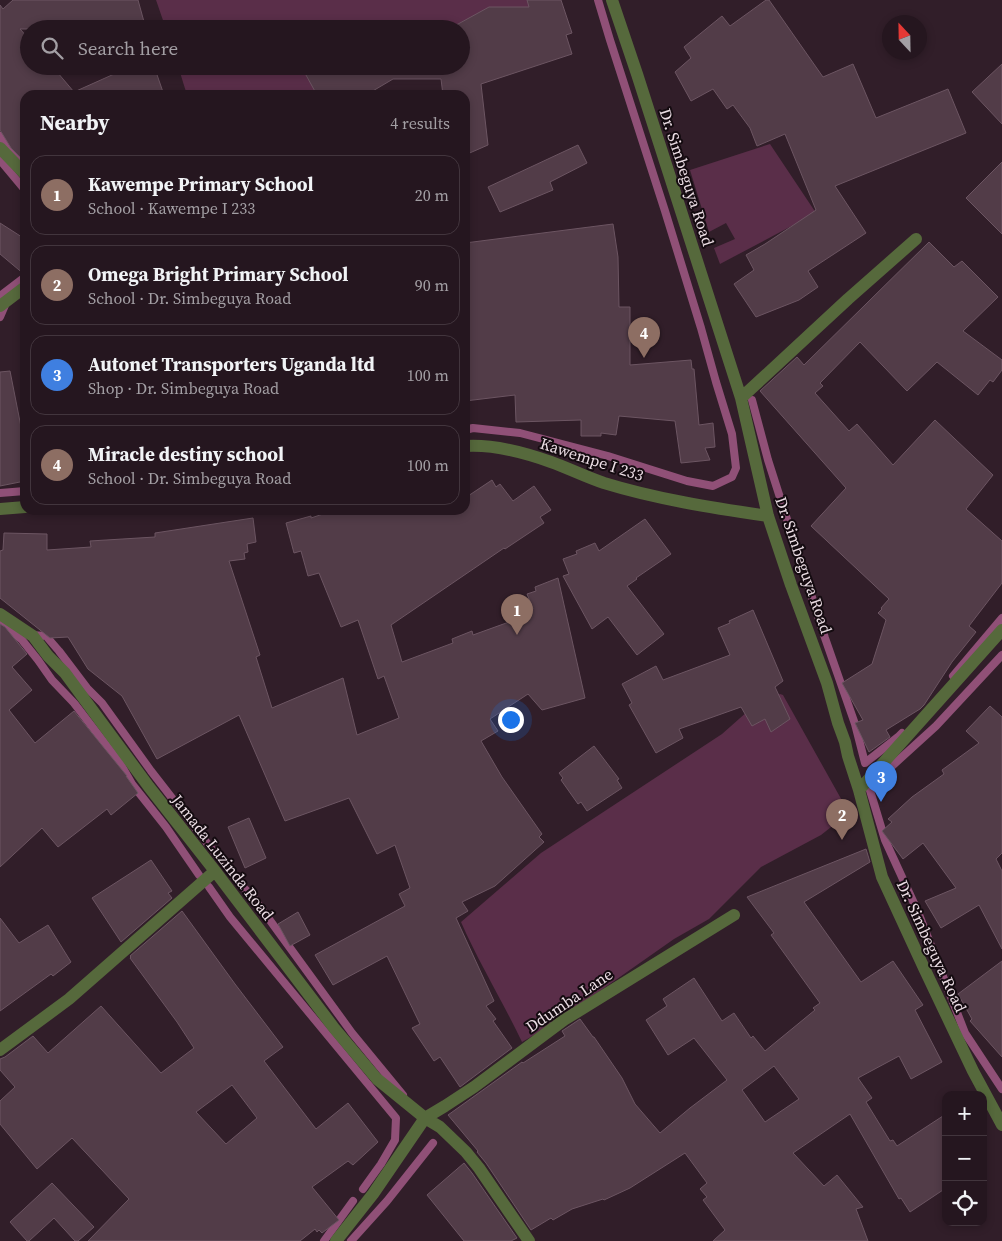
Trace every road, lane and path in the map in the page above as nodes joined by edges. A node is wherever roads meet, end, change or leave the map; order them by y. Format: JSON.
{"nodes":[{"id":1,"x":612,"y":0,"type":"edge"},
{"id":2,"x":0,"y":148,"type":"edge"},
{"id":3,"x":20,"y":169,"type":"edge"},
{"id":4,"x":916,"y":239,"type":"dead end"},
{"id":5,"x":20,"y":291,"type":"edge"},
{"id":6,"x":0,"y":306,"type":"edge"},
{"id":7,"x":741,"y":398,"type":"junction"},
{"id":8,"x":470,"y":446,"type":"edge"},
{"id":9,"x":20,"y":507,"type":"edge"},
{"id":10,"x":0,"y":509,"type":"edge"},
{"id":11,"x":768,"y":516,"type":"junction"},
{"id":12,"x":0,"y":614,"type":"edge"},
{"id":13,"x":1002,"y":630,"type":"edge"},
{"id":14,"x":859,"y":790,"type":"junction"},
{"id":15,"x":215,"y":871,"type":"junction"},
{"id":16,"x":734,"y":915,"type":"dead end"},
{"id":17,"x":0,"y":1050,"type":"edge"},
{"id":18,"x":425,"y":1118,"type":"junction"},
{"id":19,"x":1002,"y":1125,"type":"edge"},
{"id":20,"x":336,"y":1241,"type":"edge"},
{"id":21,"x":528,"y":1241,"type":"edge"}],
"edges":[{"from":1,"to":7,"type":"street","name":"Dr. Simbeguya Road"},
{"from":2,"to":3,"type":"street"},
{"from":4,"to":7,"type":"street"},
{"from":5,"to":6,"type":"street"},
{"from":7,"to":11,"type":"street","name":"Dr. Simbeguya Road"},
{"from":8,"to":11,"type":"street","name":"Kawempe I 233"},
{"from":9,"to":10,"type":"street"},
{"from":11,"to":14,"type":"street","name":"Dr. Simbeguya Road"},
{"from":12,"to":15,"type":"street","name":"Jamada Luzinda Road"},
{"from":13,"to":14,"type":"street"},
{"from":14,"to":19,"type":"street","name":"Dr. Simbeguya Road"},
{"from":15,"to":17,"type":"street"},
{"from":15,"to":18,"type":"street","name":"Jamada Luzinda Road"},
{"from":16,"to":18,"type":"street","name":"Ddumba Lane"},
{"from":18,"to":20,"type":"street"},
{"from":18,"to":21,"type":"street","name":"Jamada Luzinda Road"}]}
